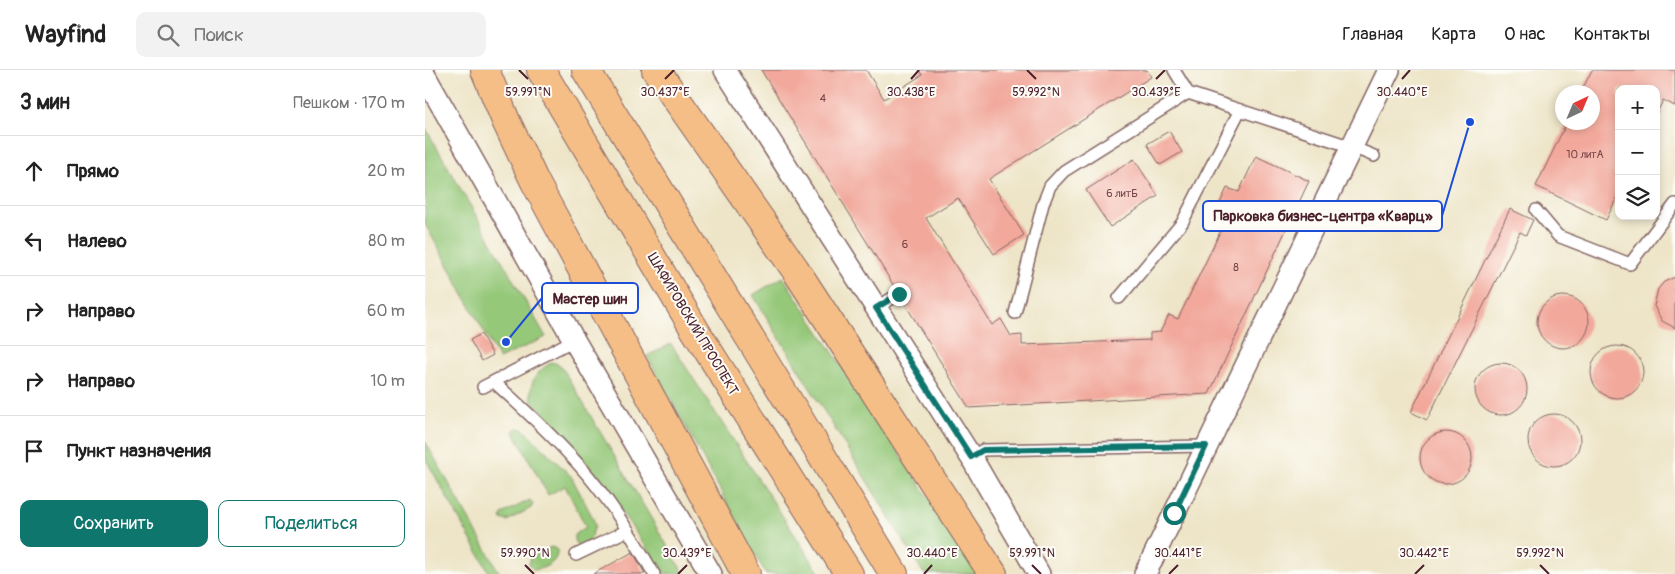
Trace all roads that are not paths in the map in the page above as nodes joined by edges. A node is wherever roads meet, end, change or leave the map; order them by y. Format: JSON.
{"nodes":[{"id":1,"x":485,"y":70,"type":"edge"},
{"id":2,"x":541,"y":70,"type":"edge"},
{"id":3,"x":586,"y":70,"type":"edge"},
{"id":4,"x":656,"y":70,"type":"edge"},
{"id":5,"x":725,"y":70,"type":"edge"},
{"id":6,"x":1174,"y":70,"type":"edge"},
{"id":7,"x":1384,"y":72,"type":"edge"},
{"id":8,"x":425,"y":76,"type":"edge"},
{"id":9,"x":1188,"y":93,"type":"junction"},
{"id":10,"x":1241,"y":110,"type":"junction"},
{"id":11,"x":1352,"y":147,"type":"junction"},
{"id":12,"x":1373,"y":156,"type":"dead end"},
{"id":13,"x":1675,"y":204,"type":"edge"},
{"id":14,"x":1536,"y":210,"type":"dead end"},
{"id":15,"x":899,"y":294,"type":"dead end"},
{"id":16,"x":1119,"y":298,"type":"dead end"},
{"id":17,"x":876,"y":308,"type":"junction"},
{"id":18,"x":1015,"y":312,"type":"dead end"},
{"id":19,"x":574,"y":340,"type":"junction"},
{"id":20,"x":1206,"y":446,"type":"junction"},
{"id":21,"x":971,"y":457,"type":"junction"},
{"id":22,"x":628,"y":530,"type":"junction"},
{"id":23,"x":576,"y":555,"type":"dead end"},
{"id":24,"x":654,"y":574,"type":"edge"},
{"id":25,"x":711,"y":574,"type":"edge"},
{"id":26,"x":746,"y":574,"type":"edge"},
{"id":27,"x":849,"y":574,"type":"edge"},
{"id":28,"x":894,"y":574,"type":"edge"},
{"id":29,"x":993,"y":574,"type":"edge"},
{"id":30,"x":1039,"y":574,"type":"edge"},
{"id":31,"x":1145,"y":574,"type":"edge"}],
"edges":[{"from":1,"to":26,"type":"main road"},
{"from":2,"to":27,"type":"main road","name":"ШАФИРОВСКИЙ ПРОСПЕКТ"},
{"from":3,"to":28,"type":"main road"},
{"from":4,"to":29,"type":"main road"},
{"from":5,"to":17,"type":"street"},
{"from":6,"to":9,"type":"lane"},
{"from":7,"to":11,"type":"street"},
{"from":8,"to":19,"type":"street"},
{"from":9,"to":10,"type":"lane"},
{"from":9,"to":18,"type":"lane"},
{"from":10,"to":11,"type":"lane"},
{"from":10,"to":16,"type":"lane"},
{"from":11,"to":12,"type":"lane"},
{"from":11,"to":20,"type":"street"},
{"from":13,"to":14,"type":"lane"},
{"from":15,"to":17,"type":"lane"},
{"from":17,"to":21,"type":"street"},
{"from":19,"to":22,"type":"lane"},
{"from":19,"to":25,"type":"street"},
{"from":20,"to":21,"type":"lane"},
{"from":20,"to":31,"type":"street"},
{"from":21,"to":30,"type":"street"},
{"from":22,"to":23,"type":"lane"},
{"from":22,"to":24,"type":"lane"}]}
